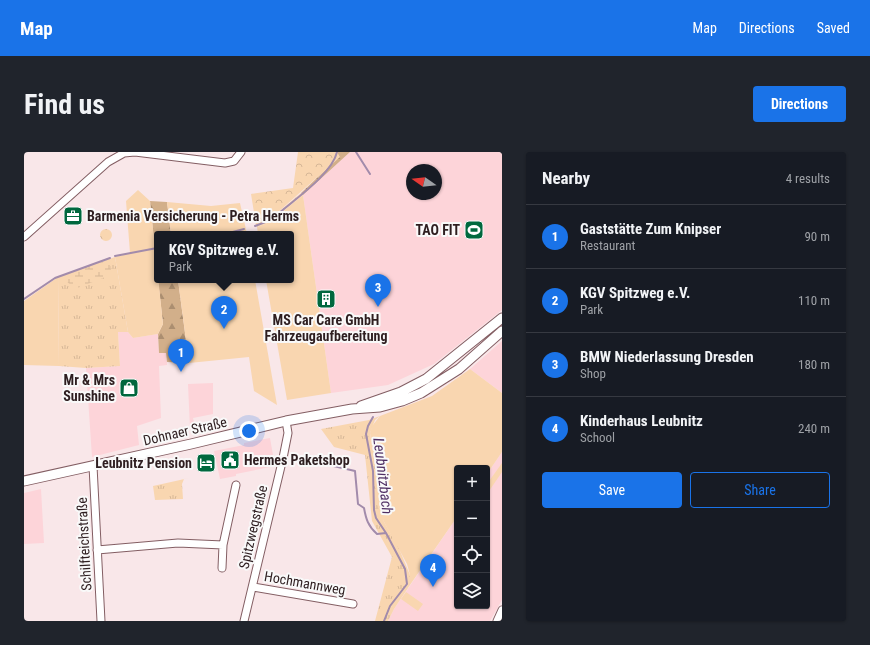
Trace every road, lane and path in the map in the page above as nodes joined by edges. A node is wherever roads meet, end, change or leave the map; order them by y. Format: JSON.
{"nodes":[{"id":1,"x":241,"y":152,"type":"edge"},
{"id":2,"x":24,"y":237,"type":"edge"},
{"id":3,"x":502,"y":318,"type":"edge"},
{"id":4,"x":502,"y":331,"type":"edge"},
{"id":5,"x":352,"y":409,"type":"junction"},
{"id":6,"x":286,"y":421,"type":"junction"},
{"id":7,"x":93,"y":466,"type":"junction"},
{"id":8,"x":24,"y":481,"type":"edge"},
{"id":9,"x":236,"y":485,"type":"dead end"},
{"id":10,"x":223,"y":545,"type":"junction"},
{"id":11,"x":97,"y":550,"type":"junction"},
{"id":12,"x":222,"y":568,"type":"dead end"},
{"id":13,"x":253,"y":587,"type":"junction"},
{"id":14,"x":353,"y":604,"type":"dead end"},
{"id":15,"x":502,"y":610,"type":"edge"},
{"id":16,"x":244,"y":619,"type":"edge"},
{"id":17,"x":101,"y":621,"type":"edge"},
{"id":18,"x":497,"y":621,"type":"edge"}],
"edges":[{"from":1,"to":2,"type":"street"},
{"from":3,"to":5,"type":"main road","name":"Dohnaer Straße"},
{"from":4,"to":5,"type":"main road","name":"Dohnaer Straße"},
{"from":5,"to":6,"type":"main road","name":"Dohnaer Straße"},
{"from":6,"to":7,"type":"main road","name":"Dohnaer Straße"},
{"from":6,"to":13,"type":"street","name":"Spitzwegstraße"},
{"from":7,"to":8,"type":"main road","name":"Dohnaer Straße"},
{"from":7,"to":11,"type":"street","name":"Schilfteichstraße"},
{"from":9,"to":10,"type":"street"},
{"from":10,"to":11,"type":"street"},
{"from":10,"to":12,"type":"street"},
{"from":11,"to":17,"type":"street","name":"Schilfteichstraße"},
{"from":13,"to":14,"type":"street","name":"Hochmannweg"},
{"from":13,"to":16,"type":"street","name":"Spitzwegstraße"},
{"from":15,"to":18,"type":"street"}]}
